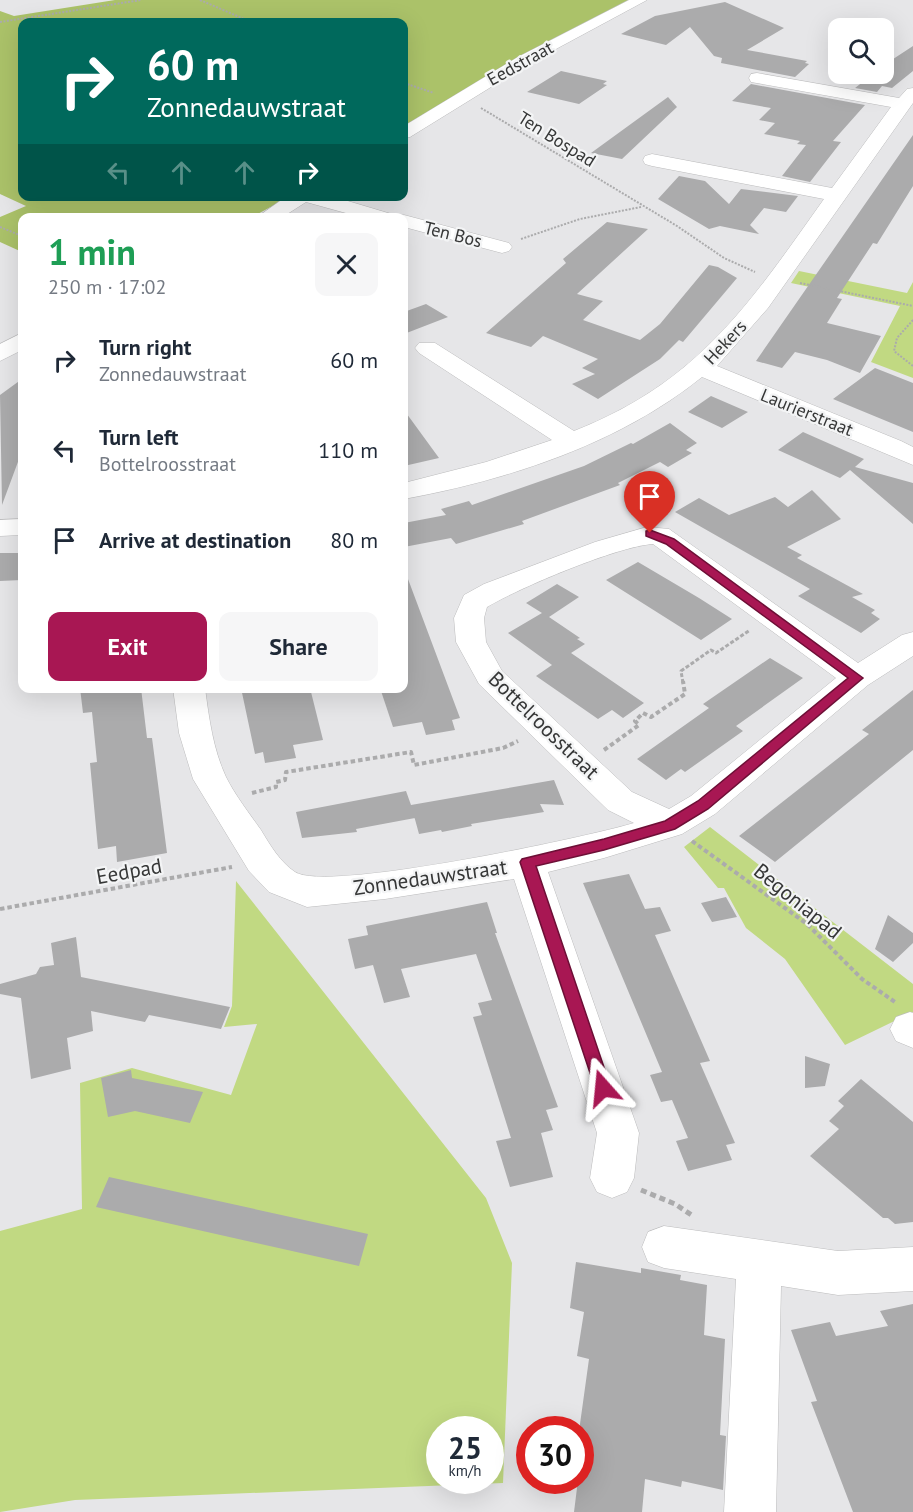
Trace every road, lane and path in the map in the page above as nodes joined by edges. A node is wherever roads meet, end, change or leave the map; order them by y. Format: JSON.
{"nodes":[{"id":1,"x":141,"y":0,"type":"edge"},
{"id":2,"x":200,"y":0,"type":"edge"},
{"id":3,"x":640,"y":0,"type":"edge"},
{"id":4,"x":26,"y":18,"type":"edge"},
{"id":5,"x":241,"y":18,"type":"edge"},
{"id":6,"x":18,"y":19,"type":"edge"},
{"id":7,"x":0,"y":22,"type":"edge"},
{"id":8,"x":757,"y":78,"type":"dead end"},
{"id":9,"x":408,"y":84,"type":"edge"},
{"id":10,"x":456,"y":100,"type":"junction"},
{"id":11,"x":907,"y":106,"type":"edge"},
{"id":12,"x":408,"y":130,"type":"edge"},
{"id":13,"x":652,"y":160,"type":"dead end"},
{"id":14,"x":835,"y":195,"type":"junction"},
{"id":15,"x":293,"y":201,"type":"edge"},
{"id":16,"x":326,"y":201,"type":"edge"},
{"id":17,"x":642,"y":207,"type":"junction"},
{"id":18,"x":274,"y":213,"type":"edge"},
{"id":19,"x":370,"y":213,"type":"edge"},
{"id":20,"x":408,"y":222,"type":"edge"},
{"id":21,"x":0,"y":227,"type":"edge"},
{"id":22,"x":18,"y":234,"type":"edge"},
{"id":23,"x":502,"y":247,"type":"joint"},
{"id":24,"x":776,"y":278,"type":"junction"},
{"id":25,"x":913,"y":306,"type":"edge"},
{"id":26,"x":913,"y":320,"type":"edge"},
{"id":27,"x":18,"y":343,"type":"edge"},
{"id":28,"x":427,"y":348,"type":"dead end"},
{"id":29,"x":0,"y":354,"type":"edge"},
{"id":30,"x":913,"y":366,"type":"edge"},
{"id":31,"x":701,"y":368,"type":"junction"},
{"id":32,"x":573,"y":441,"type":"junction"},
{"id":33,"x":913,"y":457,"type":"edge"},
{"id":34,"x":408,"y":490,"type":"edge"},
{"id":35,"x":18,"y":527,"type":"edge"},
{"id":36,"x":0,"y":528,"type":"edge"},
{"id":37,"x":772,"y":616,"type":"junction"},
{"id":38,"x":913,"y":642,"type":"edge"},
{"id":39,"x":857,"y":678,"type":"junction"},
{"id":40,"x":190,"y":693,"type":"edge"},
{"id":41,"x":547,"y":728,"type":"junction"},
{"id":42,"x":584,"y":765,"type":"junction"},
{"id":43,"x":225,"y":800,"type":"junction"},
{"id":44,"x":670,"y":825,"type":"junction"},
{"id":45,"x":262,"y":861,"type":"junction"},
{"id":46,"x":527,"y":862,"type":"junction"},
{"id":47,"x":0,"y":909,"type":"edge"},
{"id":48,"x":912,"y":1030,"type":"edge"},
{"id":49,"x":612,"y":1178,"type":"dead end"},
{"id":50,"x":664,"y":1247,"type":"dead end"},
{"id":51,"x":759,"y":1261,"type":"junction"},
{"id":52,"x":913,"y":1269,"type":"edge"},
{"id":53,"x":750,"y":1512,"type":"edge"}],
"edges":[{"from":1,"to":4,"type":"path"},
{"from":2,"to":5,"type":"path"},
{"from":3,"to":10,"type":"street","name":"Eedstraat"},
{"from":6,"to":7,"type":"path"},
{"from":8,"to":11,"type":"street","name":"Hekers"},
{"from":9,"to":10,"type":"path","name":"Ten Bospad"},
{"from":10,"to":12,"type":"street","name":"Eedstraat"},
{"from":10,"to":17,"type":"path","name":"Ten Bospad"},
{"from":11,"to":14,"type":"street","name":"Hekers"},
{"from":13,"to":14,"type":"street"},
{"from":14,"to":24,"type":"street","name":"Hekers"},
{"from":15,"to":18,"type":"street"},
{"from":16,"to":19,"type":"street"},
{"from":17,"to":23,"type":"path"},
{"from":17,"to":24,"type":"path","name":"Ten Bospad"},
{"from":20,"to":23,"type":"street","name":"Ten Bos"},
{"from":21,"to":22,"type":"path"},
{"from":24,"to":25,"type":"path","name":"Ten Bospad"},
{"from":24,"to":31,"type":"street","name":"Hekers"},
{"from":26,"to":30,"type":"path"},
{"from":27,"to":29,"type":"street"},
{"from":28,"to":32,"type":"street"},
{"from":31,"to":32,"type":"street","name":"Hekers"},
{"from":31,"to":33,"type":"street","name":"Laurierstraat"},
{"from":32,"to":34,"type":"street","name":"Hekers"},
{"from":35,"to":36,"type":"street"},
{"from":37,"to":39,"type":"street","name":"Bottelroosstraat"},
{"from":37,"to":41,"type":"street","name":"Bottelroosstraat"},
{"from":37,"to":42,"type":"path"},
{"from":38,"to":39,"type":"street","name":"Zonnedauwstraat"},
{"from":39,"to":44,"type":"street","name":"Zonnedauwstraat"},
{"from":40,"to":43,"type":"street","name":"Zonnedauwstraat"},
{"from":41,"to":42,"type":"street","name":"Bottelroosstraat"},
{"from":41,"to":43,"type":"path"},
{"from":42,"to":44,"type":"street","name":"Bottelroosstraat"},
{"from":43,"to":45,"type":"street","name":"Zonnedauwstraat"},
{"from":44,"to":46,"type":"street","name":"Zonnedauwstraat"},
{"from":44,"to":48,"type":"path","name":"Begoniapad"},
{"from":45,"to":46,"type":"street","name":"Zonnedauwstraat"},
{"from":45,"to":47,"type":"path","name":"Eedpad"},
{"from":46,"to":49,"type":"street"},
{"from":50,"to":51,"type":"street"},
{"from":51,"to":52,"type":"street"},
{"from":51,"to":53,"type":"street"}]}
